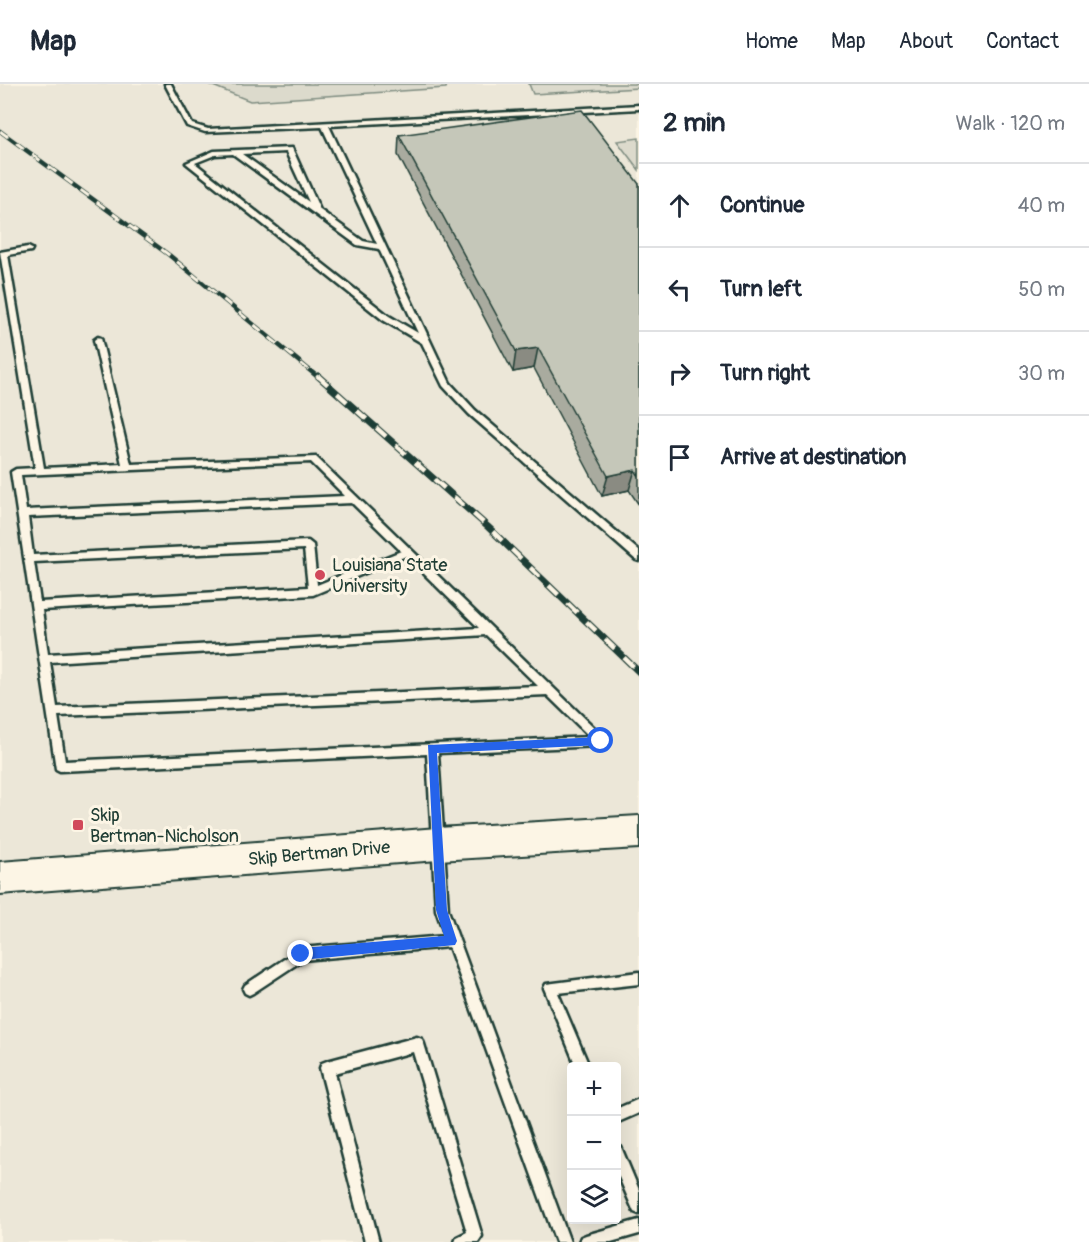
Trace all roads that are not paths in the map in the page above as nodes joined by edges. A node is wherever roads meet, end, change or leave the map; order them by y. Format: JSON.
{"nodes":[{"id":1,"x":168,"y":84,"type":"edge"},
{"id":2,"x":639,"y":107,"type":"edge"},
{"id":3,"x":324,"y":124,"type":"junction"},
{"id":4,"x":235,"y":152,"type":"junction"},
{"id":5,"x":316,"y":211,"type":"junction"},
{"id":6,"x":382,"y":248,"type":"junction"},
{"id":7,"x":28,"y":249,"type":"dead end"},
{"id":8,"x":2,"y":254,"type":"edge"},
{"id":9,"x":98,"y":340,"type":"dead end"},
{"id":10,"x":426,"y":341,"type":"junction"},
{"id":11,"x":127,"y":467,"type":"junction"},
{"id":12,"x":39,"y":471,"type":"junction"},
{"id":13,"x":354,"y":499,"type":"junction"},
{"id":14,"x":22,"y":514,"type":"junction"},
{"id":15,"x":407,"y":552,"type":"junction"},
{"id":16,"x":639,"y":557,"type":"edge"},
{"id":17,"x":29,"y":559,"type":"junction"},
{"id":18,"x":313,"y":591,"type":"junction"},
{"id":19,"x":36,"y":606,"type":"junction"},
{"id":20,"x":489,"y":631,"type":"junction"},
{"id":21,"x":44,"y":658,"type":"junction"},
{"id":22,"x":550,"y":690,"type":"junction"},
{"id":23,"x":52,"y":712,"type":"junction"},
{"id":24,"x":432,"y":748,"type":"junction"},
{"id":25,"x":636,"y":836,"type":"edge"},
{"id":26,"x":438,"y":844,"type":"junction"},
{"id":27,"x":0,"y":878,"type":"edge"},
{"id":28,"x":451,"y":941,"type":"junction"},
{"id":29,"x":639,"y":978,"type":"edge"},
{"id":30,"x":249,"y":989,"type":"dead end"},
{"id":31,"x":580,"y":1062,"type":"edge"},
{"id":32,"x":639,"y":1106,"type":"edge"},
{"id":33,"x":621,"y":1114,"type":"edge"},
{"id":34,"x":621,"y":1164,"type":"edge"},
{"id":35,"x":639,"y":1207,"type":"edge"},
{"id":36,"x":639,"y":1227,"type":"edge"},
{"id":37,"x":372,"y":1242,"type":"edge"},
{"id":38,"x":462,"y":1242,"type":"edge"},
{"id":39,"x":563,"y":1242,"type":"edge"},
{"id":40,"x":586,"y":1242,"type":"edge"}],
"edges":[{"from":1,"to":3,"type":"lane"},
{"from":2,"to":3,"type":"lane"},
{"from":3,"to":6,"type":"lane"},
{"from":4,"to":5,"type":"lane"},
{"from":4,"to":5,"type":"lane"},
{"from":4,"to":10,"type":"lane"},
{"from":5,"to":6,"type":"lane"},
{"from":6,"to":10,"type":"lane"},
{"from":7,"to":8,"type":"lane"},
{"from":8,"to":12,"type":"lane"},
{"from":9,"to":11,"type":"lane"},
{"from":10,"to":16,"type":"lane"},
{"from":11,"to":12,"type":"lane"},
{"from":11,"to":13,"type":"lane"},
{"from":12,"to":14,"type":"lane"},
{"from":13,"to":14,"type":"lane"},
{"from":13,"to":15,"type":"lane"},
{"from":14,"to":17,"type":"lane"},
{"from":15,"to":18,"type":"lane"},
{"from":15,"to":20,"type":"lane"},
{"from":17,"to":18,"type":"lane"},
{"from":17,"to":19,"type":"lane"},
{"from":18,"to":19,"type":"lane"},
{"from":19,"to":21,"type":"lane"},
{"from":20,"to":21,"type":"lane"},
{"from":20,"to":22,"type":"lane"},
{"from":21,"to":23,"type":"lane"},
{"from":22,"to":23,"type":"lane"},
{"from":22,"to":24,"type":"lane"},
{"from":23,"to":24,"type":"lane"},
{"from":24,"to":26,"type":"lane"},
{"from":25,"to":26,"type":"street","name":"Skip Bertman Drive"},
{"from":26,"to":27,"type":"street","name":"Skip Bertman Drive"},
{"from":26,"to":28,"type":"lane"},
{"from":28,"to":30,"type":"lane"},
{"from":28,"to":39,"type":"lane"},
{"from":29,"to":31,"type":"lane"},
{"from":32,"to":33,"type":"lane"},
{"from":34,"to":35,"type":"lane"},
{"from":36,"to":40,"type":"lane"},
{"from":37,"to":38,"type":"lane"}]}
